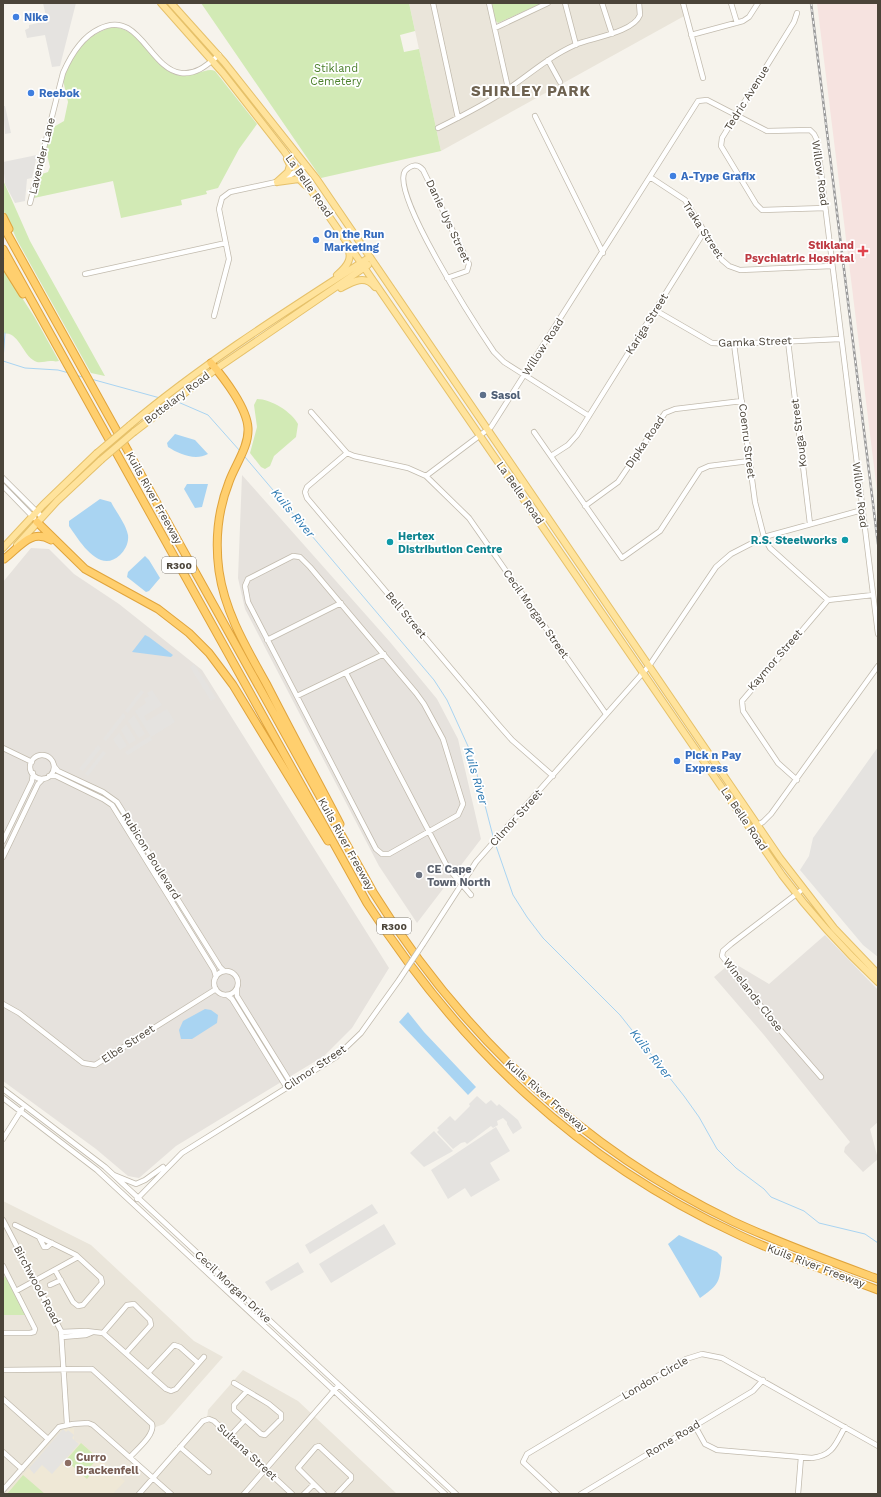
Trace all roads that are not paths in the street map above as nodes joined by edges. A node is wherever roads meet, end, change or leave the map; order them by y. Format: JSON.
{"nodes":[{"id":1,"x":161,"y":3,"type":"edge"},
{"id":2,"x":171,"y":3,"type":"edge"},
{"id":3,"x":433,"y":3,"type":"edge"},
{"id":4,"x":489,"y":3,"type":"edge"},
{"id":5,"x":548,"y":3,"type":"edge"},
{"id":6,"x":565,"y":3,"type":"edge"},
{"id":7,"x":602,"y":3,"type":"edge"},
{"id":8,"x":639,"y":3,"type":"edge"},
{"id":9,"x":683,"y":3,"type":"edge"},
{"id":10,"x":731,"y":3,"type":"edge"},
{"id":11,"x":758,"y":3,"type":"edge"},
{"id":12,"x":797,"y":12,"type":"dead end"},
{"id":13,"x":737,"y":23,"type":"junction"},
{"id":14,"x":495,"y":28,"type":"junction"},
{"id":15,"x":612,"y":34,"type":"junction"},
{"id":16,"x":691,"y":35,"type":"junction"},
{"id":17,"x":576,"y":45,"type":"junction"},
{"id":18,"x":219,"y":55,"type":"junction"},
{"id":19,"x":212,"y":60,"type":"junction"},
{"id":20,"x":548,"y":60,"type":"junction"},
{"id":21,"x":703,"y":78,"type":"dead end"},
{"id":22,"x":560,"y":82,"type":"dead end"},
{"id":23,"x":508,"y":88,"type":"junction"},
{"id":24,"x":535,"y":116,"type":"dead end"},
{"id":25,"x":736,"y":116,"type":"junction"},
{"id":26,"x":458,"y":118,"type":"junction"},
{"id":27,"x":438,"y":128,"type":"dead end"},
{"id":28,"x":284,"y":150,"type":"junction"},
{"id":29,"x":306,"y":165,"type":"junction"},
{"id":30,"x":298,"y":170,"type":"junction"},
{"id":31,"x":650,"y":177,"type":"junction"},
{"id":32,"x":276,"y":182,"type":"junction"},
{"id":33,"x":313,"y":191,"type":"junction"},
{"id":34,"x":30,"y":203,"type":"dead end"},
{"id":35,"x":825,"y":208,"type":"junction"},
{"id":36,"x":3,"y":217,"type":"edge"},
{"id":37,"x":3,"y":226,"type":"edge"},
{"id":38,"x":341,"y":232,"type":"junction"},
{"id":39,"x":704,"y":232,"type":"junction"},
{"id":40,"x":226,"y":243,"type":"junction"},
{"id":41,"x":14,"y":246,"type":"junction"},
{"id":42,"x":3,"y":249,"type":"edge"},
{"id":43,"x":603,"y":253,"type":"junction"},
{"id":44,"x":372,"y":259,"type":"junction"},
{"id":45,"x":3,"y":262,"type":"edge"},
{"id":46,"x":364,"y":265,"type":"junction"},
{"id":47,"x":832,"y":266,"type":"junction"},
{"id":48,"x":85,"y":274,"type":"dead end"},
{"id":49,"x":447,"y":278,"type":"junction"},
{"id":50,"x":321,"y":293,"type":"junction"},
{"id":51,"x":655,"y":310,"type":"junction"},
{"id":52,"x":39,"y":315,"type":"junction"},
{"id":53,"x":214,"y":316,"type":"dead end"},
{"id":54,"x":407,"y":329,"type":"junction"},
{"id":55,"x":840,"y":339,"type":"junction"},
{"id":56,"x":788,"y":341,"type":"junction"},
{"id":57,"x":734,"y":344,"type":"junction"},
{"id":58,"x":213,"y":366,"type":"junction"},
{"id":59,"x":524,"y":375,"type":"junction"},
{"id":60,"x":742,"y":401,"type":"junction"},
{"id":61,"x":311,"y":412,"type":"dead end"},
{"id":62,"x":589,"y":416,"type":"junction"},
{"id":63,"x":487,"y":432,"type":"junction"},
{"id":64,"x":534,"y":432,"type":"dead end"},
{"id":65,"x":481,"y":436,"type":"junction"},
{"id":66,"x":347,"y":453,"type":"junction"},
{"id":67,"x":551,"y":456,"type":"junction"},
{"id":68,"x":749,"y":461,"type":"junction"},
{"id":69,"x":426,"y":476,"type":"junction"},
{"id":70,"x":3,"y":478,"type":"edge"},
{"id":71,"x":3,"y":486,"type":"edge"},
{"id":72,"x":585,"y":506,"type":"junction"},
{"id":73,"x":862,"y":510,"type":"junction"},
{"id":74,"x":37,"y":517,"type":"junction"},
{"id":75,"x":810,"y":524,"type":"junction"},
{"id":76,"x":764,"y":537,"type":"junction"},
{"id":77,"x":60,"y":545,"type":"junction"},
{"id":78,"x":3,"y":548,"type":"edge"},
{"id":79,"x":4,"y":560,"type":"edge"},
{"id":80,"x":873,"y":595,"type":"junction"},
{"id":81,"x":828,"y":600,"type":"junction"},
{"id":82,"x":341,"y":603,"type":"junction"},
{"id":83,"x":878,"y":634,"type":"edge"},
{"id":84,"x":267,"y":640,"type":"junction"},
{"id":85,"x":384,"y":654,"type":"junction"},
{"id":86,"x":649,"y":666,"type":"junction"},
{"id":87,"x":878,"y":666,"type":"edge"},
{"id":88,"x":643,"y":672,"type":"junction"},
{"id":89,"x":346,"y":673,"type":"junction"},
{"id":90,"x":297,"y":696,"type":"junction"},
{"id":91,"x":606,"y":714,"type":"junction"},
{"id":92,"x":3,"y":748,"type":"edge"},
{"id":93,"x":32,"y":762,"type":"junction"},
{"id":94,"x":54,"y":766,"type":"junction"},
{"id":95,"x":33,"y":773,"type":"junction"},
{"id":96,"x":49,"y":776,"type":"junction"},
{"id":97,"x":553,"y":776,"type":"junction"},
{"id":98,"x":43,"y":778,"type":"junction"},
{"id":99,"x":797,"y":780,"type":"junction"},
{"id":100,"x":758,"y":826,"type":"junction"},
{"id":101,"x":750,"y":829,"type":"junction"},
{"id":102,"x":430,"y":831,"type":"junction"},
{"id":103,"x":3,"y":841,"type":"edge"},
{"id":104,"x":3,"y":858,"type":"edge"},
{"id":105,"x":356,"y":863,"type":"junction"},
{"id":106,"x":347,"y":867,"type":"junction"},
{"id":107,"x":461,"y":884,"type":"junction"},
{"id":108,"x":803,"y":889,"type":"junction"},
{"id":109,"x":472,"y":895,"type":"dead end"},
{"id":110,"x":796,"y":895,"type":"junction"},
{"id":111,"x":224,"y":971,"type":"junction"},
{"id":112,"x":878,"y":974,"type":"edge"},
{"id":113,"x":216,"y":977,"type":"junction"},
{"id":114,"x":878,"y":982,"type":"edge"},
{"id":115,"x":237,"y":988,"type":"junction"},
{"id":116,"x":216,"y":989,"type":"junction"},
{"id":117,"x":227,"y":995,"type":"junction"},
{"id":118,"x":3,"y":1004,"type":"edge"},
{"id":119,"x":821,"y":1077,"type":"dead end"},
{"id":120,"x":292,"y":1085,"type":"junction"},
{"id":121,"x":287,"y":1088,"type":"junction"},
{"id":122,"x":3,"y":1089,"type":"edge"},
{"id":123,"x":3,"y":1098,"type":"edge"},
{"id":124,"x":25,"y":1105,"type":"junction"},
{"id":125,"x":21,"y":1111,"type":"junction"},
{"id":126,"x":3,"y":1139,"type":"edge"},
{"id":127,"x":172,"y":1162,"type":"junction"},
{"id":128,"x":114,"y":1175,"type":"junction"},
{"id":129,"x":138,"y":1198,"type":"junction"},
{"id":130,"x":133,"y":1203,"type":"junction"},
{"id":131,"x":3,"y":1220,"type":"edge"},
{"id":132,"x":15,"y":1225,"type":"dead end"},
{"id":133,"x":78,"y":1257,"type":"junction"},
{"id":134,"x":3,"y":1266,"type":"edge"},
{"id":135,"x":55,"y":1270,"type":"junction"},
{"id":136,"x":35,"y":1280,"type":"junction"},
{"id":137,"x":61,"y":1280,"type":"junction"},
{"id":138,"x":878,"y":1280,"type":"edge"},
{"id":139,"x":50,"y":1284,"type":"dead end"},
{"id":140,"x":878,"y":1290,"type":"edge"},
{"id":141,"x":16,"y":1291,"type":"junction"},
{"id":142,"x":3,"y":1333,"type":"edge"},
{"id":143,"x":103,"y":1333,"type":"junction"},
{"id":144,"x":61,"y":1335,"type":"junction"},
{"id":145,"x":126,"y":1353,"type":"junction"},
{"id":146,"x":204,"y":1356,"type":"dead end"},
{"id":147,"x":198,"y":1363,"type":"junction"},
{"id":148,"x":63,"y":1369,"type":"junction"},
{"id":149,"x":3,"y":1370,"type":"edge"},
{"id":150,"x":148,"y":1373,"type":"junction"},
{"id":151,"x":763,"y":1380,"type":"junction"},
{"id":152,"x":234,"y":1383,"type":"dead end"},
{"id":153,"x":339,"y":1385,"type":"junction"},
{"id":154,"x":247,"y":1391,"type":"junction"},
{"id":155,"x":335,"y":1392,"type":"junction"},
{"id":156,"x":3,"y":1399,"type":"edge"},
{"id":157,"x":245,"y":1420,"type":"junction"},
{"id":158,"x":67,"y":1424,"type":"junction"},
{"id":159,"x":695,"y":1426,"type":"junction"},
{"id":160,"x":845,"y":1427,"type":"junction"},
{"id":161,"x":230,"y":1436,"type":"junction"},
{"id":162,"x":48,"y":1439,"type":"junction"},
{"id":163,"x":878,"y":1446,"type":"edge"},
{"id":164,"x":180,"y":1447,"type":"junction"},
{"id":165,"x":3,"y":1452,"type":"edge"},
{"id":166,"x":130,"y":1457,"type":"junction"},
{"id":167,"x":802,"y":1457,"type":"junction"},
{"id":168,"x":22,"y":1469,"type":"junction"},
{"id":169,"x":266,"y":1470,"type":"junction"},
{"id":170,"x":209,"y":1472,"type":"dead end"},
{"id":171,"x":153,"y":1478,"type":"junction"},
{"id":172,"x":314,"y":1484,"type":"junction"},
{"id":173,"x":3,"y":1490,"type":"edge"},
{"id":174,"x":139,"y":1494,"type":"edge"},
{"id":175,"x":171,"y":1494,"type":"edge"},
{"id":176,"x":244,"y":1494,"type":"edge"},
{"id":177,"x":292,"y":1494,"type":"edge"},
{"id":178,"x":304,"y":1494,"type":"edge"},
{"id":179,"x":324,"y":1494,"type":"edge"},
{"id":180,"x":337,"y":1494,"type":"edge"},
{"id":181,"x":445,"y":1494,"type":"edge"},
{"id":182,"x":456,"y":1494,"type":"edge"},
{"id":183,"x":557,"y":1494,"type":"edge"},
{"id":184,"x":581,"y":1494,"type":"edge"},
{"id":185,"x":798,"y":1494,"type":"edge"}],
"edges":[{"from":1,"to":19,"type":"main road","name":"La Belle Road"},
{"from":2,"to":18,"type":"main road","name":"La Belle Road"},
{"from":3,"to":26,"type":"street"},
{"from":4,"to":14,"type":"street"},
{"from":5,"to":14,"type":"street"},
{"from":6,"to":17,"type":"street"},
{"from":7,"to":15,"type":"street"},
{"from":8,"to":15,"type":"street"},
{"from":9,"to":16,"type":"street"},
{"from":10,"to":13,"type":"street"},
{"from":11,"to":13,"type":"street"},
{"from":12,"to":25,"type":"street","name":"Tedric Avenue"},
{"from":13,"to":16,"type":"street"},
{"from":14,"to":23,"type":"street"},
{"from":15,"to":17,"type":"street"},
{"from":16,"to":21,"type":"street"},
{"from":17,"to":20,"type":"street"},
{"from":18,"to":19,"type":"street","name":"Lavender Lane"},
{"from":18,"to":29,"type":"main road","name":"La Belle Road"},
{"from":19,"to":28,"type":"main road","name":"La Belle Road"},
{"from":19,"to":34,"type":"street","name":"Lavender Lane"},
{"from":20,"to":22,"type":"street"},
{"from":20,"to":23,"type":"street"},
{"from":23,"to":26,"type":"street"},
{"from":24,"to":43,"type":"street"},
{"from":25,"to":31,"type":"street","name":"Willow Road"},
{"from":25,"to":35,"type":"street","name":"Willow Road"},
{"from":25,"to":35,"type":"street","name":"Tedric Avenue"},
{"from":26,"to":27,"type":"street"},
{"from":28,"to":30,"type":"main road","name":"La Belle Road"},
{"from":28,"to":32,"type":"main road"},
{"from":29,"to":30,"type":"street"},
{"from":29,"to":44,"type":"main road","name":"La Belle Road"},
{"from":30,"to":32,"type":"street"},
{"from":30,"to":33,"type":"main road","name":"La Belle Road"},
{"from":31,"to":39,"type":"street","name":"Traka Street"},
{"from":31,"to":43,"type":"street","name":"Willow Road"},
{"from":32,"to":33,"type":"main road"},
{"from":32,"to":40,"type":"street"},
{"from":33,"to":38,"type":"main road","name":"La Belle Road"},
{"from":35,"to":47,"type":"street","name":"Willow Road"},
{"from":36,"to":41,"type":"highway"},
{"from":37,"to":41,"type":"highway","name":"Kuils River Freeway","number":"R300"},
{"from":38,"to":46,"type":"main road","name":"La Belle Road"},
{"from":38,"to":50,"type":"main road"},
{"from":39,"to":47,"type":"street","name":"Traka Street"},
{"from":39,"to":51,"type":"street","name":"Kariga Street"},
{"from":40,"to":48,"type":"street"},
{"from":40,"to":53,"type":"street"},
{"from":41,"to":105,"type":"highway","name":"Kuils River Freeway","number":"R300"},
{"from":42,"to":52,"type":"highway","name":"Kuils River Freeway","number":"R300"},
{"from":43,"to":59,"type":"street","name":"Willow Road"},
{"from":44,"to":46,"type":"main road","name":"Bottelary Road"},
{"from":44,"to":63,"type":"main road","name":"La Belle Road"},
{"from":45,"to":52,"type":"highway"},
{"from":46,"to":50,"type":"main road","name":"Bottelary Road"},
{"from":46,"to":54,"type":"main road","name":"La Belle Road"},
{"from":47,"to":55,"type":"street","name":"Willow Road"},
{"from":49,"to":49,"type":"street","name":"Danie Uys Street"},
{"from":49,"to":59,"type":"street","name":"Danie Uys Street"},
{"from":50,"to":54,"type":"main road"},
{"from":50,"to":58,"type":"main road","name":"Bottelary Road"},
{"from":51,"to":57,"type":"street","name":"Gamka Street"},
{"from":51,"to":62,"type":"street","name":"Kariga Street"},
{"from":52,"to":106,"type":"highway","name":"Kuils River Freeway","number":"R300"},
{"from":54,"to":65,"type":"main road","name":"La Belle Road"},
{"from":55,"to":56,"type":"street","name":"Gamka Street"},
{"from":55,"to":73,"type":"street","name":"Willow Road"},
{"from":56,"to":57,"type":"street","name":"Gamka Street"},
{"from":56,"to":75,"type":"street","name":"Kouga Street"},
{"from":57,"to":60,"type":"street","name":"Coenru Street"},
{"from":58,"to":74,"type":"main road","name":"Bottelary Road","bridge":true},
{"from":58,"to":74,"type":"main road","name":"Bottelary Road","bridge":true},
{"from":58,"to":105,"type":"highway"},
{"from":59,"to":62,"type":"street"},
{"from":59,"to":63,"type":"street","name":"Willow Road"},
{"from":60,"to":68,"type":"street","name":"Coenru Street"},
{"from":60,"to":72,"type":"street","name":"Dipka Road"},
{"from":61,"to":66,"type":"street"},
{"from":62,"to":67,"type":"street","name":"Kariga Street"},
{"from":63,"to":65,"type":"street","name":"Willow Road"},
{"from":63,"to":86,"type":"main road","name":"La Belle Road"},
{"from":64,"to":67,"type":"street"},
{"from":65,"to":69,"type":"street","name":"Willow Road"},
{"from":65,"to":88,"type":"main road","name":"La Belle Road"},
{"from":66,"to":69,"type":"street","name":"Cecil Morgan Street"},
{"from":66,"to":97,"type":"street","name":"Bell Street"},
{"from":67,"to":72,"type":"street"},
{"from":68,"to":72,"type":"street"},
{"from":68,"to":76,"type":"street","name":"Coenru Street"},
{"from":69,"to":91,"type":"street","name":"Cecil Morgan Street"},
{"from":70,"to":74,"type":"street"},
{"from":71,"to":74,"type":"street"},
{"from":73,"to":75,"type":"street","name":"Cilmor Street"},
{"from":73,"to":80,"type":"street","name":"Willow Road"},
{"from":74,"to":77,"type":"highway"},
{"from":74,"to":78,"type":"main road","name":"Bottelary Road"},
{"from":74,"to":79,"type":"main road","name":"Bottelary Road"},
{"from":75,"to":76,"type":"street","name":"Cilmor Street"},
{"from":76,"to":81,"type":"street"},
{"from":76,"to":86,"type":"street","name":"Cilmor Street"},
{"from":77,"to":79,"type":"highway"},
{"from":77,"to":106,"type":"highway"},
{"from":80,"to":81,"type":"street"},
{"from":80,"to":83,"type":"street","name":"Willow Road"},
{"from":81,"to":99,"type":"street","name":"Kaymor Street"},
{"from":82,"to":84,"type":"street"},
{"from":82,"to":84,"type":"street"},
{"from":82,"to":85,"type":"street"},
{"from":84,"to":90,"type":"street"},
{"from":85,"to":89,"type":"street"},
{"from":85,"to":102,"type":"street"},
{"from":86,"to":88,"type":"street","name":"Cilmor Street"},
{"from":86,"to":100,"type":"main road","name":"La Belle Road"},
{"from":87,"to":99,"type":"street"},
{"from":88,"to":91,"type":"street","name":"Cilmor Street"},
{"from":88,"to":101,"type":"main road","name":"La Belle Road"},
{"from":89,"to":90,"type":"street"},
{"from":89,"to":102,"type":"street"},
{"from":90,"to":102,"type":"street"},
{"from":91,"to":97,"type":"street","name":"Cilmor Street"},
{"from":92,"to":93,"type":"street"},
{"from":93,"to":94,"type":"street"},
{"from":93,"to":95,"type":"street"},
{"from":94,"to":96,"type":"street"},
{"from":94,"to":111,"type":"street","name":"Rubicon Boulevard"},
{"from":95,"to":98,"type":"street"},
{"from":95,"to":103,"type":"street"},
{"from":96,"to":98,"type":"street"},
{"from":96,"to":113,"type":"street","name":"Rubicon Boulevard"},
{"from":97,"to":107,"type":"street","name":"Cilmor Street"},
{"from":98,"to":104,"type":"street"},
{"from":99,"to":100,"type":"street"},
{"from":100,"to":101,"type":"street"},
{"from":100,"to":108,"type":"main road","name":"La Belle Road"},
{"from":101,"to":110,"type":"main road","name":"La Belle Road"},
{"from":102,"to":107,"type":"street"},
{"from":105,"to":138,"type":"highway","name":"Kuils River Freeway","number":"R300"},
{"from":106,"to":140,"type":"highway","name":"Kuils River Freeway","number":"R300"},
{"from":107,"to":109,"type":"street"},
{"from":107,"to":120,"type":"street","name":"Cilmor Street","bridge":true},
{"from":108,"to":110,"type":"street","name":"Winelands Close"},
{"from":108,"to":112,"type":"main road","name":"La Belle Road"},
{"from":110,"to":114,"type":"main road","name":"La Belle Road"},
{"from":110,"to":119,"type":"street","name":"Winelands Close"},
{"from":111,"to":113,"type":"street"},
{"from":111,"to":115,"type":"street"},
{"from":113,"to":116,"type":"street"},
{"from":115,"to":117,"type":"street"},
{"from":115,"to":120,"type":"street"},
{"from":116,"to":117,"type":"street"},
{"from":116,"to":118,"type":"street","name":"Elbe Street"},
{"from":117,"to":121,"type":"street"},
{"from":120,"to":121,"type":"street","name":"Cilmor Street"},
{"from":121,"to":127,"type":"street","name":"Cilmor Street"},
{"from":122,"to":124,"type":"street","name":"Cecil Morgan Drive"},
{"from":123,"to":125,"type":"street","name":"Cecil Morgan Drive"},
{"from":124,"to":125,"type":"street"},
{"from":124,"to":128,"type":"street","name":"Cecil Morgan Drive"},
{"from":125,"to":126,"type":"street"},
{"from":125,"to":130,"type":"street","name":"Cecil Morgan Drive"},
{"from":127,"to":128,"type":"street"},
{"from":127,"to":129,"type":"street","name":"Cilmor Street"},
{"from":128,"to":129,"type":"street","name":"Cecil Morgan Drive"},
{"from":129,"to":130,"type":"street","name":"Cilmor Street"},
{"from":129,"to":153,"type":"street","name":"Cecil Morgan Drive"},
{"from":130,"to":155,"type":"street","name":"Cecil Morgan Drive"},
{"from":131,"to":136,"type":"street","name":"Birchwood Road"},
{"from":132,"to":133,"type":"street"},
{"from":133,"to":135,"type":"street"},
{"from":133,"to":137,"type":"street"},
{"from":134,"to":141,"type":"street"},
{"from":135,"to":136,"type":"street"},
{"from":135,"to":137,"type":"street"},
{"from":136,"to":141,"type":"street"},
{"from":136,"to":144,"type":"street","name":"Birchwood Road"},
{"from":137,"to":139,"type":"street"},
{"from":141,"to":142,"type":"street"},
{"from":143,"to":144,"type":"street"},
{"from":143,"to":145,"type":"street"},
{"from":143,"to":145,"type":"street"},
{"from":144,"to":148,"type":"street","name":"Birchwood Road"},
{"from":145,"to":150,"type":"street"},
{"from":146,"to":147,"type":"street"},
{"from":147,"to":150,"type":"street"},
{"from":147,"to":150,"type":"street"},
{"from":148,"to":149,"type":"street"},
{"from":148,"to":158,"type":"street","name":"Birchwood Road"},
{"from":148,"to":166,"type":"street"},
{"from":151,"to":159,"type":"street","name":"Rome Road"},
{"from":151,"to":160,"type":"street","name":"London Circle"},
{"from":151,"to":183,"type":"street","name":"London Circle"},
{"from":152,"to":154,"type":"street"},
{"from":153,"to":155,"type":"street"},
{"from":153,"to":182,"type":"street","name":"Cecil Morgan Drive"},
{"from":154,"to":157,"type":"street"},
{"from":154,"to":157,"type":"street"},
{"from":155,"to":169,"type":"street"},
{"from":155,"to":181,"type":"street","name":"Cecil Morgan Drive"},
{"from":156,"to":162,"type":"street"},
{"from":157,"to":161,"type":"street"},
{"from":158,"to":162,"type":"street"},
{"from":158,"to":166,"type":"street"},
{"from":159,"to":167,"type":"street"},
{"from":159,"to":184,"type":"street","name":"Rome Road"},
{"from":160,"to":163,"type":"street","name":"London Circle"},
{"from":160,"to":167,"type":"street"},
{"from":161,"to":164,"type":"street","name":"Sultana Street"},
{"from":161,"to":169,"type":"street","name":"Sultana Street"},
{"from":162,"to":168,"type":"street"},
{"from":164,"to":170,"type":"street"},
{"from":164,"to":171,"type":"street","name":"Sultana Street"},
{"from":165,"to":168,"type":"street"},
{"from":166,"to":171,"type":"street"},
{"from":167,"to":185,"type":"street"},
{"from":168,"to":173,"type":"street"},
{"from":169,"to":176,"type":"street"},
{"from":169,"to":177,"type":"street","name":"Sultana Street"},
{"from":171,"to":174,"type":"street","name":"Sultana Street"},
{"from":171,"to":175,"type":"street"},
{"from":172,"to":178,"type":"street"},
{"from":172,"to":179,"type":"street"},
{"from":172,"to":180,"type":"street"}]}
